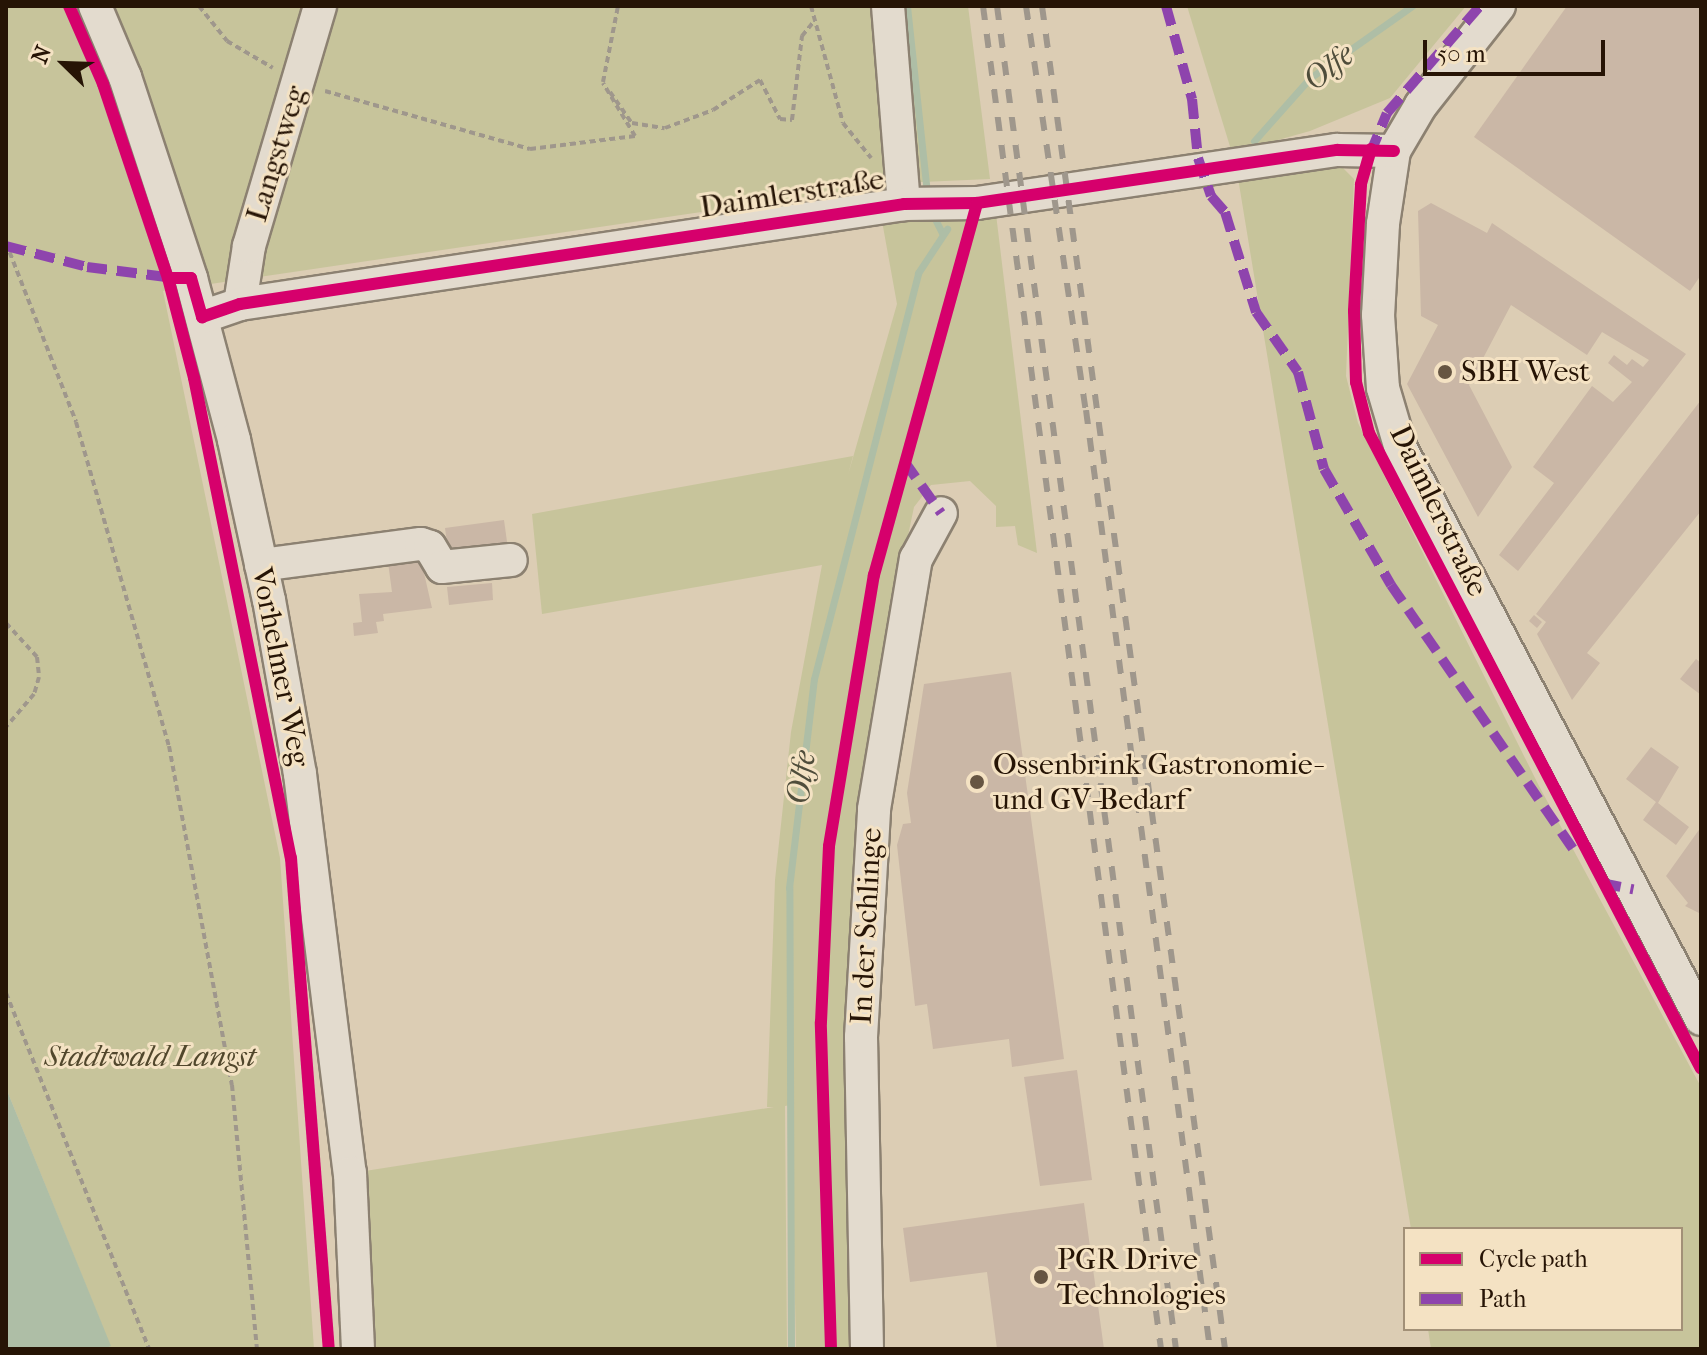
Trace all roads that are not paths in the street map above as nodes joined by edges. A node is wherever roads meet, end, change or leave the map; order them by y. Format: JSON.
{"nodes":[{"id":1,"x":95,"y":6,"type":"edge"},
{"id":2,"x":320,"y":6,"type":"edge"},
{"id":3,"x":888,"y":6,"type":"edge"},
{"id":4,"x":1499,"y":6,"type":"edge"},
{"id":5,"x":1394,"y":151,"type":"junction"},
{"id":6,"x":904,"y":204,"type":"junction"},
{"id":7,"x":240,"y":304,"type":"junction"},
{"id":8,"x":202,"y":317,"type":"junction"},
{"id":9,"x":941,"y":513,"type":"dead end"},
{"id":10,"x":511,"y":560,"type":"dead end"},
{"id":11,"x":261,"y":565,"type":"junction"},
{"id":12,"x":1701,"y":1019,"type":"edge"},
{"id":13,"x":358,"y":1349,"type":"edge"},
{"id":14,"x":867,"y":1349,"type":"edge"}],
"edges":[{"from":1,"to":8,"type":"street","name":"Vorhelmer Weg"},
{"from":2,"to":7,"type":"street","name":"Langstweg"},
{"from":3,"to":6,"type":"street"},
{"from":4,"to":5,"type":"street"},
{"from":5,"to":6,"type":"street","name":"Daimlerstraße"},
{"from":5,"to":12,"type":"street","name":"Daimlerstraße"},
{"from":6,"to":7,"type":"street","name":"Daimlerstraße"},
{"from":7,"to":8,"type":"street","name":"Daimlerstraße"},
{"from":8,"to":11,"type":"street","name":"Vorhelmer Weg"},
{"from":9,"to":14,"type":"street","name":"In der Schlinge"},
{"from":10,"to":11,"type":"street"},
{"from":11,"to":13,"type":"street","name":"Vorhelmer Weg"}]}
